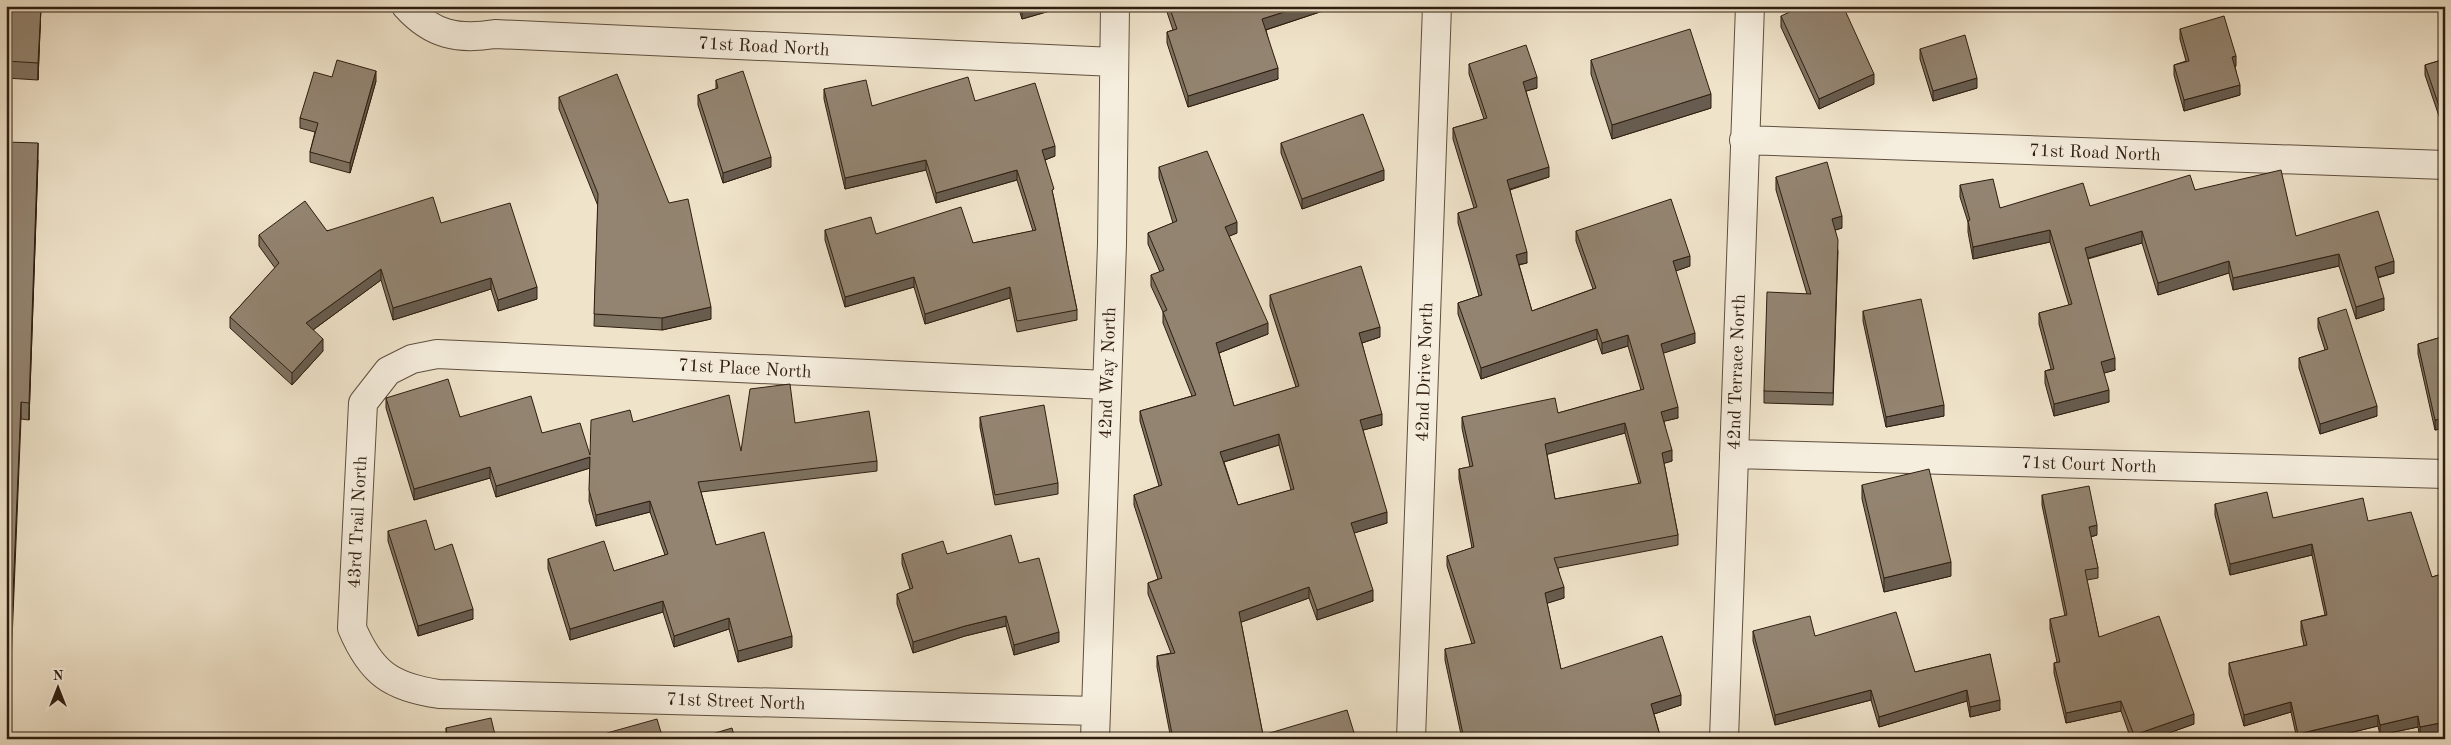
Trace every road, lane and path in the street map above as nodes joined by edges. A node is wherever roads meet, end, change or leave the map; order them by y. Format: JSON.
{"nodes":[{"id":1,"x":1115,"y":6,"type":"edge"},
{"id":2,"x":1437,"y":6,"type":"edge"},
{"id":3,"x":1750,"y":6,"type":"edge"},
{"id":4,"x":412,"y":12,"type":"edge"},
{"id":5,"x":1114,"y":62,"type":"junction"},
{"id":6,"x":1744,"y":140,"type":"junction"},
{"id":7,"x":2445,"y":165,"type":"edge"},
{"id":8,"x":388,"y":371,"type":"joint"},
{"id":9,"x":1106,"y":385,"type":"junction"},
{"id":10,"x":1734,"y":454,"type":"junction"},
{"id":11,"x":2445,"y":474,"type":"edge"},
{"id":12,"x":380,"y":673,"type":"joint"},
{"id":13,"x":1096,"y":711,"type":"junction"},
{"id":14,"x":1095,"y":739,"type":"edge"},
{"id":15,"x":1411,"y":739,"type":"edge"},
{"id":16,"x":1724,"y":739,"type":"edge"}],
"edges":[{"from":1,"to":5,"type":"street","name":"42nd Way North"},
{"from":2,"to":15,"type":"street","name":"42nd Drive North"},
{"from":3,"to":6,"type":"street","name":"42nd Terrace North"},
{"from":4,"to":5,"type":"street","name":"71st Road North"},
{"from":5,"to":9,"type":"street","name":"42nd Way North"},
{"from":6,"to":7,"type":"street","name":"71st Road North"},
{"from":6,"to":10,"type":"street","name":"42nd Terrace North"},
{"from":8,"to":9,"type":"street","name":"71st Place North"},
{"from":8,"to":12,"type":"street","name":"43rd Trail North"},
{"from":9,"to":13,"type":"street","name":"42nd Way North"},
{"from":10,"to":11,"type":"street","name":"71st Court North"},
{"from":10,"to":16,"type":"street","name":"42nd Terrace North"},
{"from":12,"to":13,"type":"street","name":"71st Street North"},
{"from":13,"to":14,"type":"street","name":"42nd Way North"}]}
